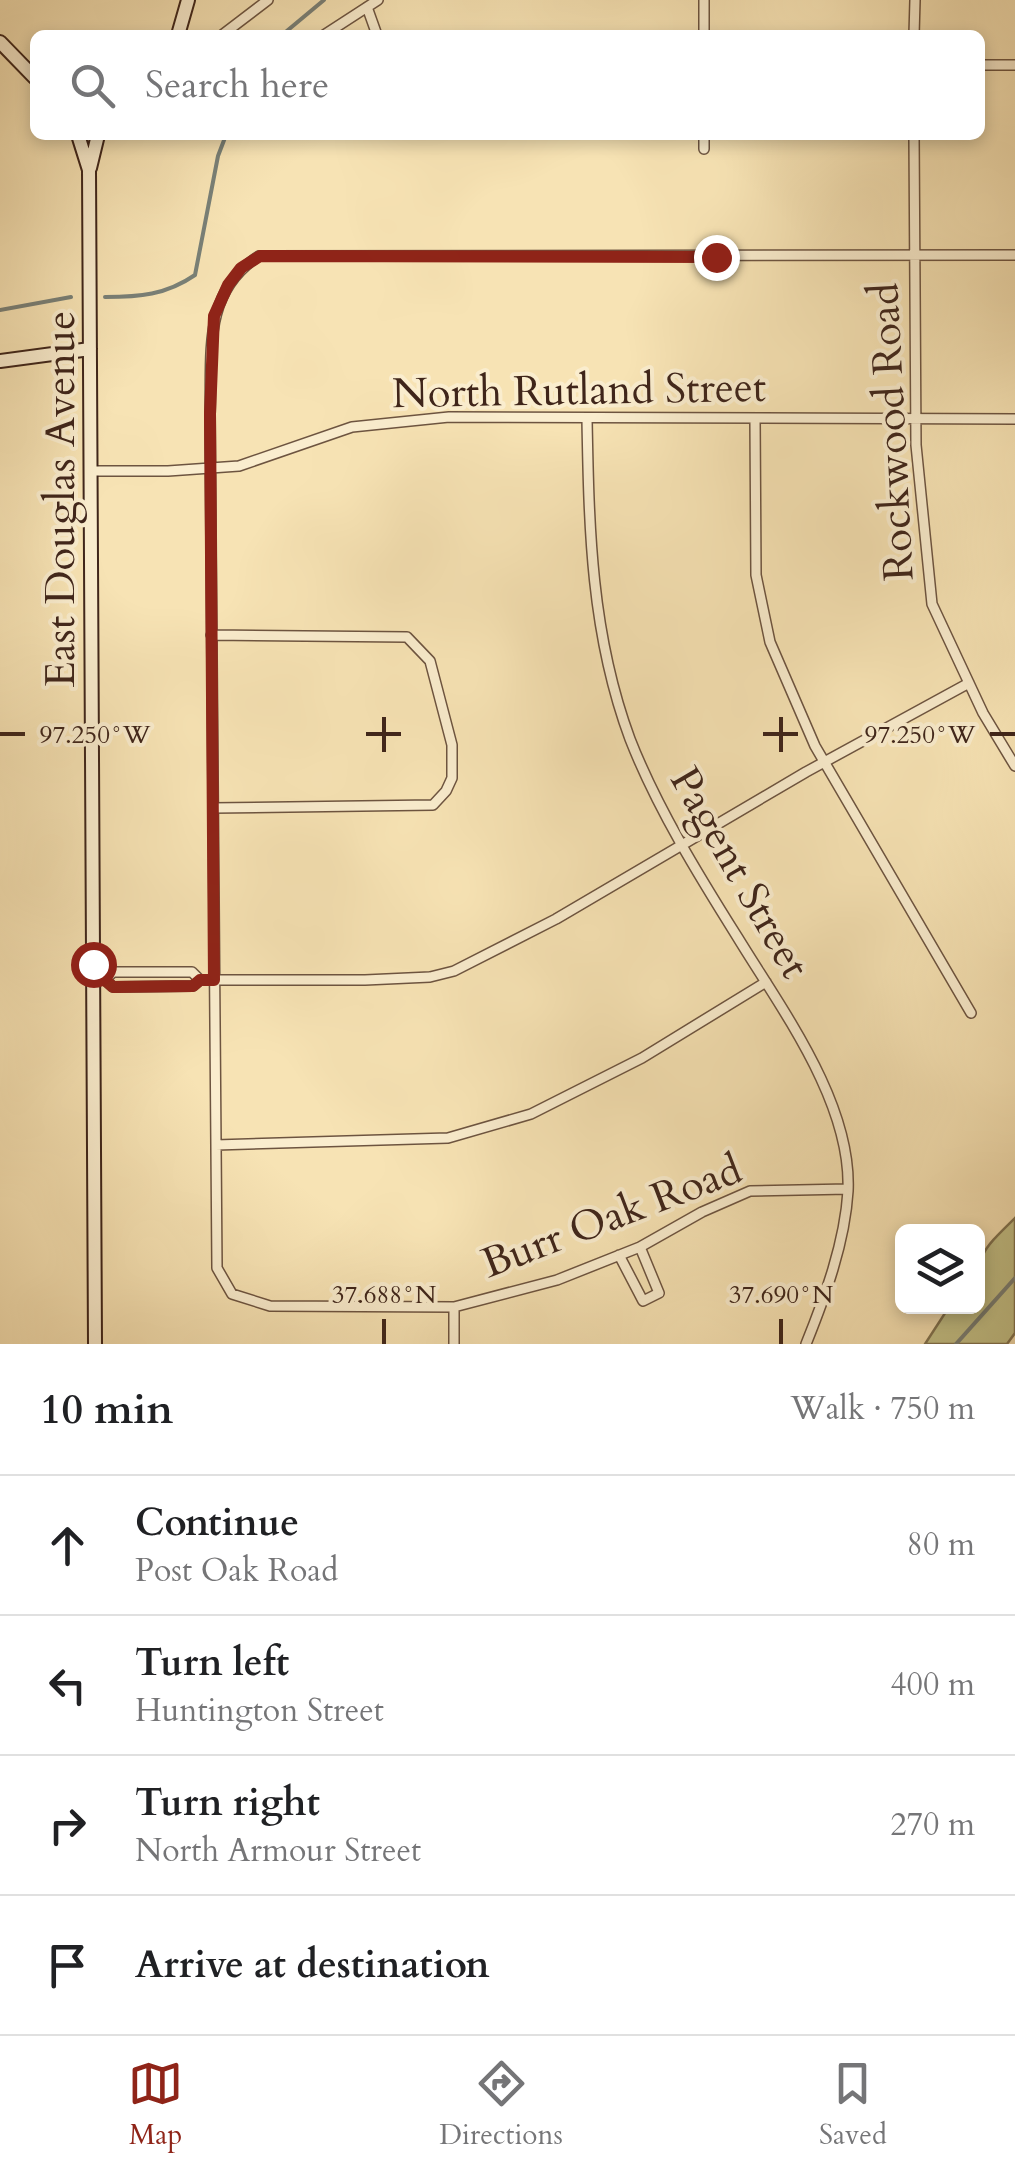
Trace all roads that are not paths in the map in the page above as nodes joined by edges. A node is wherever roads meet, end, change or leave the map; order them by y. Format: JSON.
{"nodes":[{"id":1,"x":188,"y":0,"type":"edge"},
{"id":2,"x":268,"y":0,"type":"edge"},
{"id":3,"x":378,"y":0,"type":"edge"},
{"id":4,"x":704,"y":0,"type":"edge"},
{"id":5,"x":914,"y":0,"type":"edge"},
{"id":6,"x":368,"y":7,"type":"junction"},
{"id":7,"x":179,"y":30,"type":"edge"},
{"id":8,"x":229,"y":30,"type":"edge"},
{"id":9,"x":332,"y":30,"type":"edge"},
{"id":10,"x":375,"y":30,"type":"edge"},
{"id":11,"x":704,"y":30,"type":"edge"},
{"id":12,"x":914,"y":30,"type":"edge"},
{"id":13,"x":0,"y":42,"type":"edge"},
{"id":14,"x":985,"y":66,"type":"edge"},
{"id":15,"x":1015,"y":66,"type":"edge"},
{"id":16,"x":30,"y":73,"type":"edge"},
{"id":17,"x":80,"y":140,"type":"edge"},
{"id":18,"x":97,"y":140,"type":"edge"},
{"id":19,"x":704,"y":140,"type":"edge"},
{"id":20,"x":914,"y":140,"type":"edge"},
{"id":21,"x":704,"y":149,"type":"dead end"},
{"id":22,"x":89,"y":170,"type":"junction"},
{"id":23,"x":1015,"y":255,"type":"edge"},
{"id":24,"x":914,"y":256,"type":"junction"},
{"id":25,"x":90,"y":349,"type":"junction"},
{"id":26,"x":0,"y":360,"type":"edge"},
{"id":27,"x":587,"y":419,"type":"junction"},
{"id":28,"x":755,"y":419,"type":"junction"},
{"id":29,"x":916,"y":419,"type":"junction"},
{"id":30,"x":1015,"y":419,"type":"edge"},
{"id":31,"x":210,"y":468,"type":"junction"},
{"id":32,"x":91,"y":471,"type":"junction"},
{"id":33,"x":211,"y":635,"type":"junction"},
{"id":34,"x":969,"y":683,"type":"junction"},
{"id":35,"x":824,"y":762,"type":"junction"},
{"id":36,"x":1015,"y":766,"type":"edge"},
{"id":37,"x":212,"y":808,"type":"junction"},
{"id":38,"x":684,"y":845,"type":"junction"},
{"id":39,"x":99,"y":980,"type":"junction"},
{"id":40,"x":214,"y":980,"type":"junction"},
{"id":41,"x":766,"y":982,"type":"junction"},
{"id":42,"x":971,"y":1013,"type":"dead end"},
{"id":43,"x":216,"y":1145,"type":"junction"},
{"id":44,"x":848,"y":1189,"type":"junction"},
{"id":45,"x":640,"y":1247,"type":"junction"},
{"id":46,"x":620,"y":1256,"type":"junction"},
{"id":47,"x":454,"y":1306,"type":"junction"},
{"id":48,"x":94,"y":1344,"type":"edge"},
{"id":49,"x":454,"y":1344,"type":"edge"},
{"id":50,"x":806,"y":1344,"type":"edge"}],
"edges":[{"from":1,"to":7,"type":"street"},
{"from":2,"to":8,"type":"street"},
{"from":3,"to":6,"type":"street"},
{"from":4,"to":11,"type":"street"},
{"from":5,"to":12,"type":"street"},
{"from":6,"to":9,"type":"street"},
{"from":6,"to":10,"type":"street"},
{"from":13,"to":16,"type":"street"},
{"from":14,"to":15,"type":"street"},
{"from":17,"to":22,"type":"street","name":"East Douglas Avenue"},
{"from":18,"to":22,"type":"street"},
{"from":19,"to":21,"type":"street"},
{"from":20,"to":24,"type":"street","name":"Rockwood Road"},
{"from":22,"to":25,"type":"street","name":"East Douglas Avenue"},
{"from":23,"to":24,"type":"street"},
{"from":24,"to":29,"type":"street","name":"Rockwood Road"},
{"from":24,"to":31,"type":"street"},
{"from":25,"to":26,"type":"street"},
{"from":25,"to":32,"type":"street","name":"East Douglas Avenue"},
{"from":27,"to":28,"type":"street","name":"North Rutland Street"},
{"from":27,"to":31,"type":"street","name":"North Rutland Street"},
{"from":27,"to":38,"type":"street","name":"Pagent Street"},
{"from":28,"to":29,"type":"street","name":"North Rutland Street"},
{"from":28,"to":35,"type":"street"},
{"from":29,"to":30,"type":"street","name":"North Rutland Street"},
{"from":29,"to":34,"type":"street","name":"Rockwood Road"},
{"from":31,"to":32,"type":"street","name":"North Rutland Street"},
{"from":31,"to":33,"type":"street"},
{"from":32,"to":39,"type":"street","name":"East Douglas Avenue"},
{"from":33,"to":37,"type":"street"},
{"from":33,"to":37,"type":"street"},
{"from":34,"to":35,"type":"street"},
{"from":34,"to":36,"type":"street","name":"Rockwood Road"},
{"from":35,"to":38,"type":"street"},
{"from":35,"to":42,"type":"street"},
{"from":37,"to":40,"type":"street"},
{"from":38,"to":40,"type":"street"},
{"from":38,"to":41,"type":"street","name":"Pagent Street"},
{"from":39,"to":40,"type":"street"},
{"from":39,"to":48,"type":"street","name":"East Douglas Avenue"},
{"from":40,"to":43,"type":"street"},
{"from":41,"to":43,"type":"street"},
{"from":41,"to":44,"type":"street","name":"Pagent Street"},
{"from":43,"to":47,"type":"street","name":"Burr Oak Road"},
{"from":44,"to":45,"type":"street","name":"Burr Oak Road"},
{"from":44,"to":50,"type":"street","name":"Pagent Street"},
{"from":45,"to":46,"type":"street","name":"Burr Oak Road"},
{"from":45,"to":46,"type":"street"},
{"from":46,"to":47,"type":"street","name":"Burr Oak Road"},
{"from":47,"to":49,"type":"street"}]}
